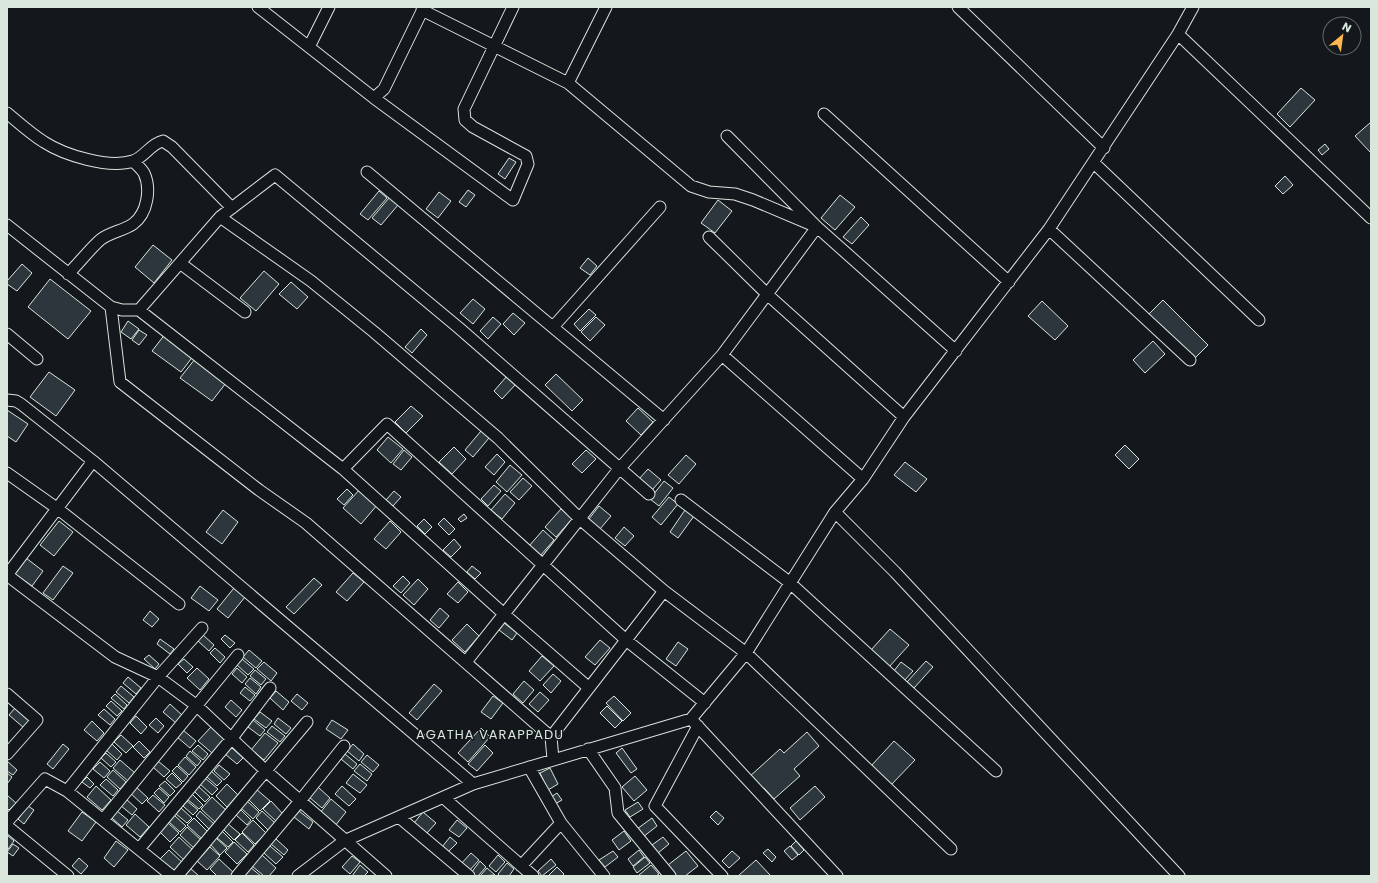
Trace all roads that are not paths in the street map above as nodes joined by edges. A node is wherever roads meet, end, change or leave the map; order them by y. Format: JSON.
{"nodes":[{"id":1,"x":258,"y":7,"type":"edge"},
{"id":2,"x":329,"y":7,"type":"edge"},
{"id":3,"x":513,"y":7,"type":"edge"},
{"id":4,"x":606,"y":7,"type":"edge"},
{"id":5,"x":958,"y":7,"type":"edge"},
{"id":6,"x":1193,"y":7,"type":"edge"},
{"id":7,"x":423,"y":9,"type":"edge"},
{"id":8,"x":1178,"y":34,"type":"junction"},
{"id":9,"x":494,"y":46,"type":"junction"},
{"id":10,"x":310,"y":47,"type":"junction"},
{"id":11,"x":568,"y":83,"type":"junction"},
{"id":12,"x":374,"y":98,"type":"junction"},
{"id":13,"x":7,"y":114,"type":"edge"},
{"id":14,"x":824,"y":114,"type":"dead end"},
{"id":15,"x":727,"y":136,"type":"dead end"},
{"id":16,"x":1104,"y":148,"type":"junction"},
{"id":17,"x":133,"y":161,"type":"junction"},
{"id":18,"x":1094,"y":163,"type":"junction"},
{"id":19,"x":367,"y":172,"type":"dead end"},
{"id":20,"x":660,"y":207,"type":"dead end"},
{"id":21,"x":232,"y":208,"type":"junction"},
{"id":22,"x":220,"y":217,"type":"junction"},
{"id":23,"x":1371,"y":218,"type":"edge"},
{"id":24,"x":7,"y":225,"type":"edge"},
{"id":25,"x":817,"y":227,"type":"junction"},
{"id":26,"x":1049,"y":229,"type":"junction"},
{"id":27,"x":709,"y":236,"type":"dead end"},
{"id":28,"x":180,"y":263,"type":"junction"},
{"id":29,"x":68,"y":274,"type":"junction"},
{"id":30,"x":1009,"y":282,"type":"junction"},
{"id":31,"x":768,"y":295,"type":"junction"},
{"id":32,"x":111,"y":307,"type":"junction"},
{"id":33,"x":140,"y":310,"type":"junction"},
{"id":34,"x":245,"y":312,"type":"dead end"},
{"id":35,"x":1259,"y":320,"type":"dead end"},
{"id":36,"x":553,"y":328,"type":"junction"},
{"id":37,"x":7,"y":334,"type":"edge"},
{"id":38,"x":956,"y":351,"type":"junction"},
{"id":39,"x":722,"y":355,"type":"junction"},
{"id":40,"x":37,"y":359,"type":"dead end"},
{"id":41,"x":1190,"y":360,"type":"dead end"},
{"id":42,"x":7,"y":400,"type":"edge"},
{"id":43,"x":904,"y":417,"type":"junction"},
{"id":44,"x":664,"y":420,"type":"junction"},
{"id":45,"x":94,"y":461,"type":"junction"},
{"id":46,"x":343,"y":469,"type":"junction"},
{"id":47,"x":620,"y":469,"type":"junction"},
{"id":48,"x":7,"y":473,"type":"edge"},
{"id":49,"x":863,"y":479,"type":"junction"},
{"id":50,"x":649,"y":494,"type":"dead end"},
{"id":51,"x":680,"y":500,"type":"dead end"},
{"id":52,"x":58,"y":509,"type":"junction"},
{"id":53,"x":835,"y":512,"type":"junction"},
{"id":54,"x":580,"y":519,"type":"junction"},
{"id":55,"x":543,"y":565,"type":"junction"},
{"id":56,"x":7,"y":575,"type":"edge"},
{"id":57,"x":789,"y":582,"type":"junction"},
{"id":58,"x":664,"y":591,"type":"junction"},
{"id":59,"x":180,"y":604,"type":"dead end"},
{"id":60,"x":504,"y":614,"type":"junction"},
{"id":61,"x":202,"y":628,"type":"dead end"},
{"id":62,"x":626,"y":640,"type":"junction"},
{"id":63,"x":746,"y":653,"type":"junction"},
{"id":64,"x":238,"y":655,"type":"dead end"},
{"id":65,"x":466,"y":662,"type":"junction"},
{"id":66,"x":158,"y":677,"type":"junction"},
{"id":67,"x":270,"y":688,"type":"dead end"},
{"id":68,"x":589,"y":688,"type":"junction"},
{"id":69,"x":7,"y":694,"type":"edge"},
{"id":70,"x":705,"y":704,"type":"junction"},
{"id":71,"x":197,"y":706,"type":"junction"},
{"id":72,"x":307,"y":722,"type":"dead end"},
{"id":73,"x":694,"y":723,"type":"junction"},
{"id":74,"x":552,"y":736,"type":"junction"},
{"id":75,"x":232,"y":738,"type":"junction"},
{"id":76,"x":344,"y":746,"type":"dead end"},
{"id":77,"x":588,"y":750,"type":"junction"},
{"id":78,"x":7,"y":754,"type":"edge"},
{"id":79,"x":553,"y":760,"type":"junction"},
{"id":80,"x":529,"y":767,"type":"junction"},
{"id":81,"x":266,"y":771,"type":"junction"},
{"id":82,"x":996,"y":771,"type":"dead end"},
{"id":83,"x":473,"y":784,"type":"junction"},
{"id":84,"x":67,"y":791,"type":"junction"},
{"id":85,"x":444,"y":798,"type":"junction"},
{"id":86,"x":300,"y":802,"type":"junction"},
{"id":87,"x":400,"y":817,"type":"junction"},
{"id":88,"x":103,"y":820,"type":"junction"},
{"id":89,"x":7,"y":822,"type":"edge"},
{"id":90,"x":561,"y":823,"type":"junction"},
{"id":91,"x":7,"y":826,"type":"edge"},
{"id":92,"x":344,"y":841,"type":"junction"},
{"id":93,"x":139,"y":849,"type":"junction"},
{"id":94,"x":951,"y":849,"type":"dead end"},
{"id":95,"x":520,"y":866,"type":"junction"},
{"id":96,"x":305,"y":874,"type":"edge"},
{"id":97,"x":68,"y":876,"type":"edge"},
{"id":98,"x":172,"y":876,"type":"edge"},
{"id":99,"x":177,"y":876,"type":"edge"},
{"id":100,"x":237,"y":876,"type":"edge"},
{"id":101,"x":386,"y":876,"type":"edge"},
{"id":102,"x":470,"y":876,"type":"edge"},
{"id":103,"x":533,"y":876,"type":"edge"},
{"id":104,"x":604,"y":876,"type":"edge"},
{"id":105,"x":670,"y":876,"type":"edge"},
{"id":106,"x":722,"y":876,"type":"edge"},
{"id":107,"x":837,"y":876,"type":"edge"},
{"id":108,"x":1180,"y":876,"type":"edge"}],
"edges":[{"from":1,"to":10,"type":"street"},
{"from":2,"to":10,"type":"street"},
{"from":3,"to":9,"type":"street"},
{"from":4,"to":11,"type":"street"},
{"from":5,"to":16,"type":"street"},
{"from":6,"to":8,"type":"street"},
{"from":7,"to":9,"type":"street"},
{"from":7,"to":12,"type":"street"},
{"from":8,"to":16,"type":"street"},
{"from":8,"to":23,"type":"street"},
{"from":9,"to":11,"type":"street"},
{"from":9,"to":12,"type":"street"},
{"from":10,"to":12,"type":"street"},
{"from":11,"to":25,"type":"street"},
{"from":13,"to":17,"type":"street"},
{"from":14,"to":30,"type":"street"},
{"from":15,"to":25,"type":"street"},
{"from":16,"to":18,"type":"street"},
{"from":17,"to":21,"type":"street"},
{"from":17,"to":29,"type":"street"},
{"from":18,"to":26,"type":"street"},
{"from":18,"to":35,"type":"street"},
{"from":19,"to":36,"type":"street"},
{"from":20,"to":36,"type":"street"},
{"from":21,"to":22,"type":"street"},
{"from":21,"to":47,"type":"street"},
{"from":22,"to":28,"type":"street"},
{"from":22,"to":54,"type":"street"},
{"from":24,"to":29,"type":"street"},
{"from":25,"to":31,"type":"street"},
{"from":25,"to":38,"type":"street"},
{"from":26,"to":30,"type":"street"},
{"from":26,"to":41,"type":"street"},
{"from":27,"to":31,"type":"street"},
{"from":28,"to":33,"type":"street"},
{"from":28,"to":34,"type":"street"},
{"from":29,"to":32,"type":"street"},
{"from":30,"to":38,"type":"street"},
{"from":31,"to":39,"type":"street"},
{"from":31,"to":43,"type":"street"},
{"from":32,"to":33,"type":"street"},
{"from":32,"to":65,"type":"street"},
{"from":33,"to":46,"type":"street"},
{"from":36,"to":44,"type":"street"},
{"from":37,"to":40,"type":"street"},
{"from":38,"to":43,"type":"street"},
{"from":39,"to":44,"type":"street"},
{"from":39,"to":49,"type":"street"},
{"from":42,"to":45,"type":"street"},
{"from":43,"to":49,"type":"street"},
{"from":44,"to":47,"type":"street"},
{"from":45,"to":52,"type":"street"},
{"from":45,"to":83,"type":"street"},
{"from":46,"to":55,"type":"street"},
{"from":46,"to":60,"type":"street"},
{"from":47,"to":50,"type":"street"},
{"from":47,"to":54,"type":"street"},
{"from":48,"to":52,"type":"street"},
{"from":49,"to":53,"type":"street"},
{"from":51,"to":57,"type":"street"},
{"from":52,"to":56,"type":"street"},
{"from":52,"to":59,"type":"street"},
{"from":53,"to":57,"type":"street"},
{"from":53,"to":108,"type":"street"},
{"from":54,"to":55,"type":"street"},
{"from":54,"to":58,"type":"street"},
{"from":55,"to":60,"type":"street"},
{"from":55,"to":62,"type":"street"},
{"from":56,"to":66,"type":"street"},
{"from":57,"to":63,"type":"street"},
{"from":57,"to":82,"type":"street"},
{"from":58,"to":62,"type":"street"},
{"from":58,"to":63,"type":"street"},
{"from":60,"to":65,"type":"street"},
{"from":60,"to":68,"type":"street"},
{"from":61,"to":66,"type":"street"},
{"from":62,"to":68,"type":"street"},
{"from":62,"to":70,"type":"street"},
{"from":63,"to":70,"type":"street"},
{"from":63,"to":94,"type":"street"},
{"from":64,"to":71,"type":"street"},
{"from":65,"to":74,"type":"street"},
{"from":66,"to":71,"type":"street"},
{"from":66,"to":84,"type":"street"},
{"from":67,"to":75,"type":"street"},
{"from":68,"to":74,"type":"street"},
{"from":69,"to":78,"type":"street"},
{"from":70,"to":73,"type":"street"},
{"from":71,"to":75,"type":"street"},
{"from":71,"to":88,"type":"street"},
{"from":72,"to":81,"type":"street"},
{"from":73,"to":77,"type":"street"},
{"from":73,"to":106,"type":"street"},
{"from":73,"to":107,"type":"street"},
{"from":74,"to":79,"type":"street"},
{"from":75,"to":81,"type":"street"},
{"from":75,"to":93,"type":"street"},
{"from":76,"to":86,"type":"street"},
{"from":77,"to":79,"type":"street"},
{"from":77,"to":105,"type":"street"},
{"from":79,"to":80,"type":"street"},
{"from":80,"to":83,"type":"street"},
{"from":80,"to":90,"type":"street"},
{"from":81,"to":86,"type":"street"},
{"from":81,"to":99,"type":"street"},
{"from":83,"to":85,"type":"street"},
{"from":84,"to":88,"type":"street"},
{"from":84,"to":89,"type":"street"},
{"from":85,"to":87,"type":"street"},
{"from":85,"to":95,"type":"street"},
{"from":86,"to":92,"type":"street"},
{"from":86,"to":100,"type":"street"},
{"from":87,"to":92,"type":"street"},
{"from":87,"to":102,"type":"street"},
{"from":88,"to":93,"type":"street"},
{"from":90,"to":95,"type":"street"},
{"from":90,"to":104,"type":"street"},
{"from":91,"to":97,"type":"street"},
{"from":92,"to":96,"type":"street"},
{"from":92,"to":101,"type":"street"},
{"from":93,"to":98,"type":"street"},
{"from":95,"to":103,"type":"street"}]}
